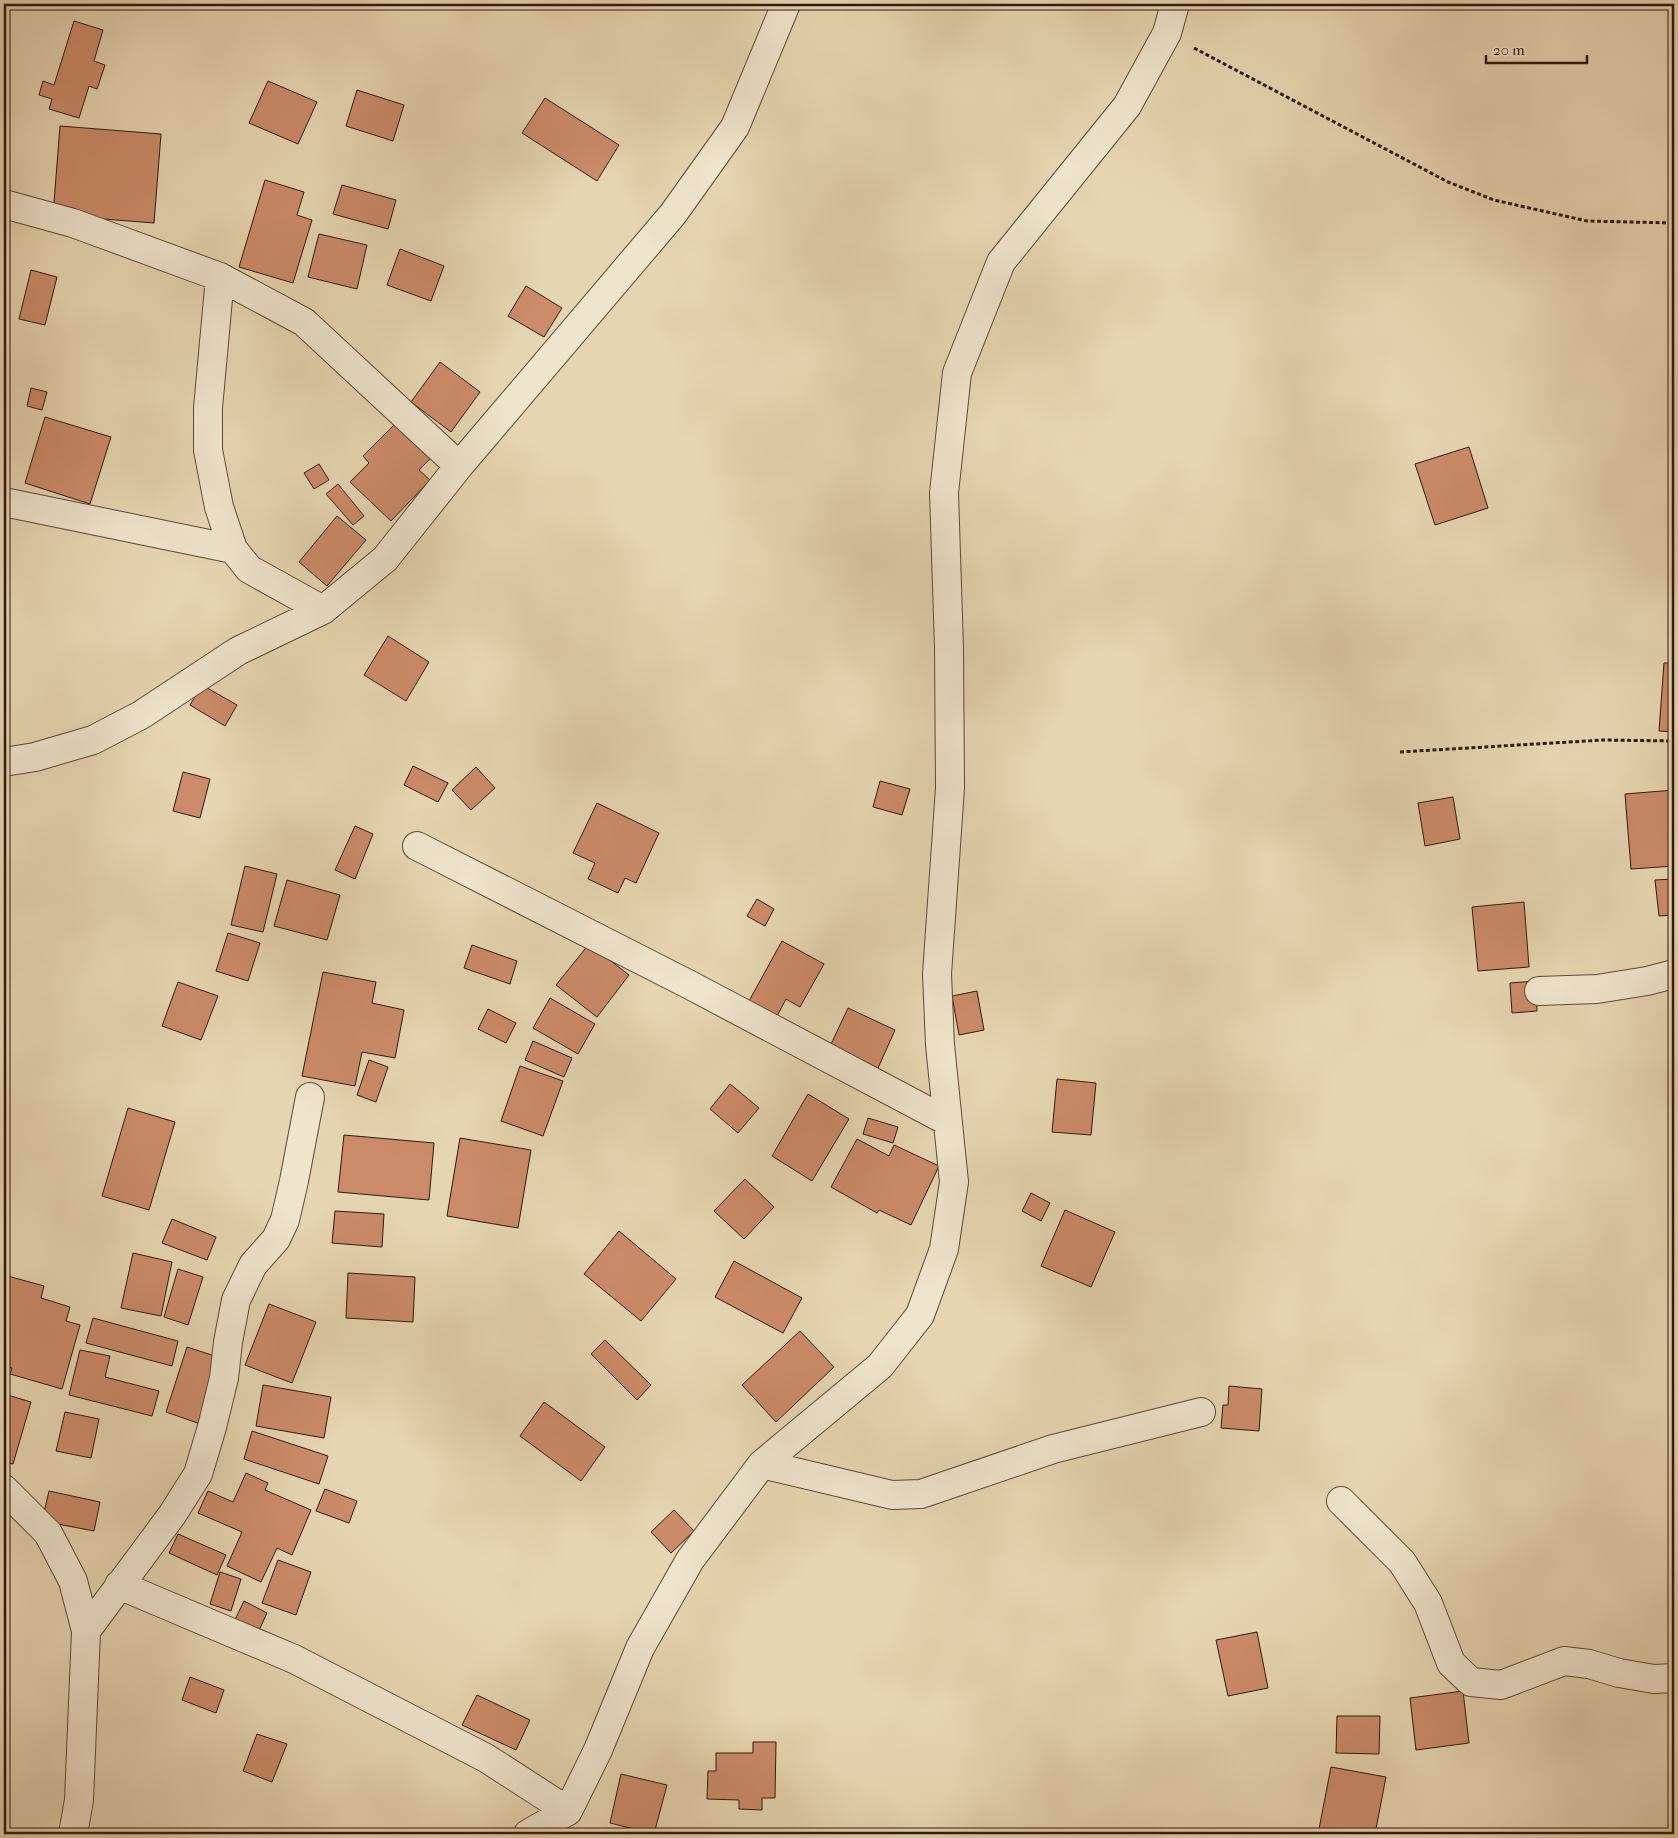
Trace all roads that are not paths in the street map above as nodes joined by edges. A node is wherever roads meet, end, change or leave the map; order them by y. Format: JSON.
{"nodes":[{"id":1,"x":786,"y":4,"type":"edge"},
{"id":2,"x":1175,"y":4,"type":"edge"},
{"id":3,"x":4,"y":204,"type":"edge"},
{"id":4,"x":220,"y":277,"type":"junction"},
{"id":5,"x":459,"y":466,"type":"junction"},
{"id":6,"x":4,"y":502,"type":"edge"},
{"id":7,"x":233,"y":550,"type":"junction"},
{"id":8,"x":323,"y":610,"type":"junction"},
{"id":9,"x":4,"y":762,"type":"edge"},
{"id":10,"x":417,"y":846,"type":"dead end"},
{"id":11,"x":1674,"y":974,"type":"edge"},
{"id":12,"x":1539,"y":991,"type":"dead end"},
{"id":13,"x":310,"y":1097,"type":"dead end"},
{"id":14,"x":947,"y":1121,"type":"junction"},
{"id":15,"x":1201,"y":1412,"type":"dead end"},
{"id":16,"x":762,"y":1464,"type":"junction"},
{"id":17,"x":4,"y":1489,"type":"edge"},
{"id":18,"x":1341,"y":1501,"type":"dead end"},
{"id":19,"x":119,"y":1585,"type":"junction"},
{"id":20,"x":86,"y":1631,"type":"junction"},
{"id":21,"x":1674,"y":1678,"type":"edge"},
{"id":22,"x":568,"y":1810,"type":"junction"},
{"id":23,"x":74,"y":1834,"type":"edge"},
{"id":24,"x":528,"y":1834,"type":"edge"}],
"edges":[{"from":1,"to":5,"type":"street"},
{"from":2,"to":14,"type":"street"},
{"from":3,"to":4,"type":"street"},
{"from":4,"to":5,"type":"street"},
{"from":4,"to":7,"type":"street"},
{"from":5,"to":8,"type":"street"},
{"from":6,"to":7,"type":"street"},
{"from":7,"to":8,"type":"street"},
{"from":8,"to":9,"type":"street"},
{"from":10,"to":14,"type":"street"},
{"from":11,"to":12,"type":"street"},
{"from":13,"to":19,"type":"street"},
{"from":14,"to":16,"type":"street"},
{"from":15,"to":16,"type":"street"},
{"from":16,"to":22,"type":"street"},
{"from":17,"to":20,"type":"street"},
{"from":18,"to":21,"type":"street"},
{"from":19,"to":20,"type":"street"},
{"from":19,"to":22,"type":"street"},
{"from":20,"to":23,"type":"street"},
{"from":22,"to":24,"type":"street"}]}
